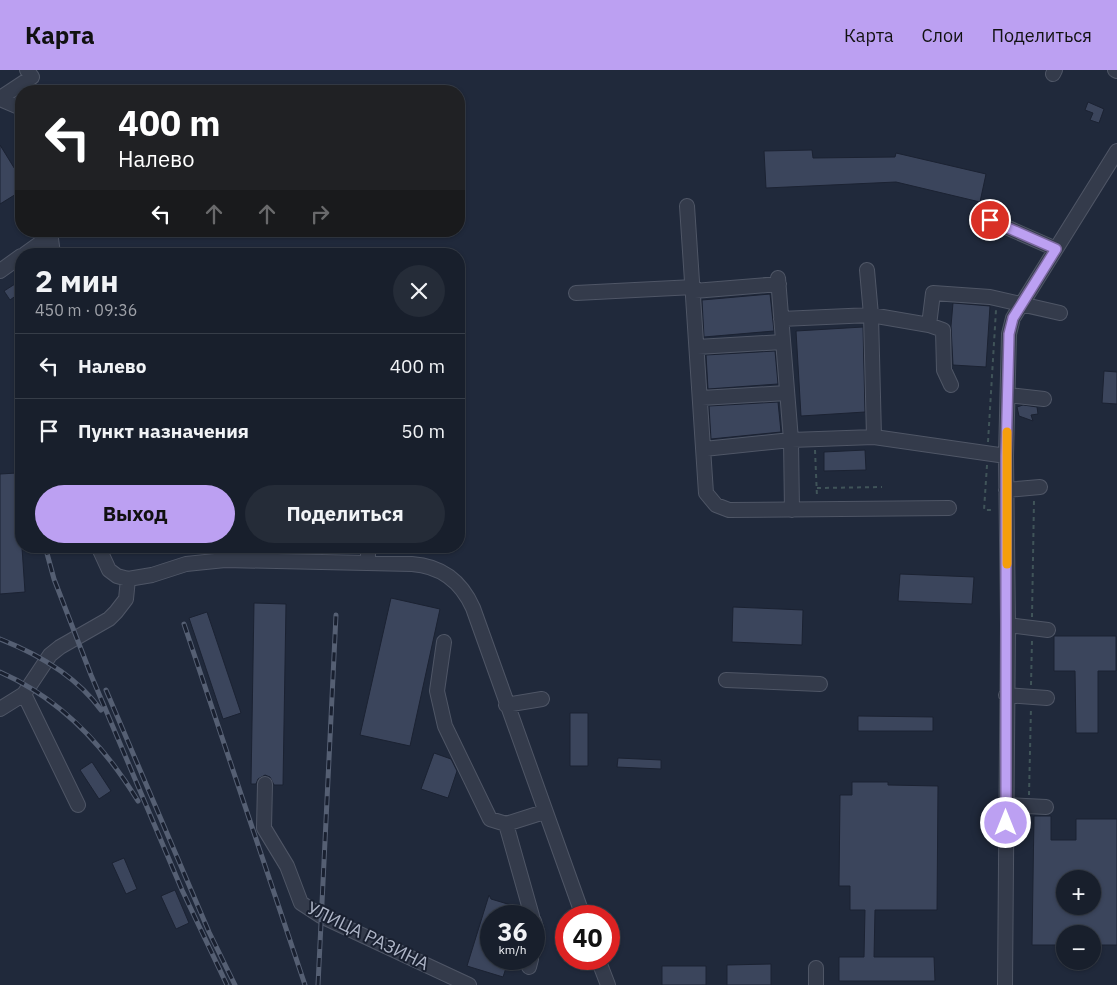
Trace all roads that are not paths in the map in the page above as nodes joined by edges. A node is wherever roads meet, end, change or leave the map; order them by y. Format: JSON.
{"nodes":[{"id":1,"x":30,"y":72,"type":"edge"},
{"id":2,"x":31,"y":85,"type":"edge"},
{"id":3,"x":0,"y":98,"type":"edge"},
{"id":4,"x":15,"y":105,"type":"edge"},
{"id":5,"x":1117,"y":151,"type":"edge"},
{"id":6,"x":688,"y":206,"type":"dead end"},
{"id":7,"x":990,"y":220,"type":"dead end"},
{"id":8,"x":45,"y":237,"type":"edge"},
{"id":9,"x":32,"y":248,"type":"edge"},
{"id":10,"x":1056,"y":249,"type":"junction"},
{"id":11,"x":15,"y":260,"type":"edge"},
{"id":12,"x":867,"y":270,"type":"dead end"},
{"id":13,"x":0,"y":271,"type":"edge"},
{"id":14,"x":694,"y":289,"type":"junction"},
{"id":15,"x":576,"y":293,"type":"dead end"},
{"id":16,"x":1022,"y":303,"type":"junction"},
{"id":17,"x":1060,"y":313,"type":"dead end"},
{"id":18,"x":871,"y":315,"type":"junction"},
{"id":19,"x":781,"y":319,"type":"junction"},
{"id":20,"x":929,"y":325,"type":"junction"},
{"id":21,"x":783,"y":342,"type":"junction"},
{"id":22,"x":698,"y":347,"type":"junction"},
{"id":23,"x":951,"y":385,"type":"dead end"},
{"id":24,"x":787,"y":392,"type":"junction"},
{"id":25,"x":1008,"y":395,"type":"junction"},
{"id":26,"x":700,"y":398,"type":"junction"},
{"id":27,"x":1044,"y":399,"type":"dead end"},
{"id":28,"x":874,"y":437,"type":"junction"},
{"id":29,"x":791,"y":440,"type":"junction"},
{"id":30,"x":704,"y":449,"type":"junction"},
{"id":31,"x":1006,"y":456,"type":"junction"},
{"id":32,"x":1037,"y":489,"type":"road end"},
{"id":33,"x":1006,"y":490,"type":"junction"},
{"id":34,"x":949,"y":508,"type":"dead end"},
{"id":35,"x":792,"y":510,"type":"junction"},
{"id":36,"x":101,"y":553,"type":"edge"},
{"id":37,"x":368,"y":553,"type":"edge"},
{"id":38,"x":368,"y":562,"type":"junction"},
{"id":39,"x":128,"y":579,"type":"junction"},
{"id":40,"x":1008,"y":624,"type":"junction"},
{"id":41,"x":1048,"y":630,"type":"dead end"},
{"id":42,"x":444,"y":642,"type":"dead end"},
{"id":43,"x":726,"y":680,"type":"dead end"},
{"id":44,"x":820,"y":684,"type":"dead end"},
{"id":45,"x":24,"y":694,"type":"junction"},
{"id":46,"x":1006,"y":695,"type":"junction"},
{"id":47,"x":1047,"y":698,"type":"dead end"},
{"id":48,"x":542,"y":699,"type":"dead end"},
{"id":49,"x":506,"y":705,"type":"junction"},
{"id":50,"x":0,"y":709,"type":"edge"},
{"id":51,"x":265,"y":784,"type":"dead end"},
{"id":52,"x":78,"y":805,"type":"dead end"},
{"id":53,"x":1006,"y":805,"type":"junction"},
{"id":54,"x":1046,"y":807,"type":"dead end"},
{"id":55,"x":544,"y":812,"type":"junction"},
{"id":56,"x":506,"y":824,"type":"junction"},
{"id":57,"x":529,"y":905,"type":"edge"},
{"id":58,"x":578,"y":905,"type":"edge"},
{"id":59,"x":816,"y":968,"type":"dead end"},
{"id":60,"x":602,"y":970,"type":"edge"},
{"id":61,"x":465,"y":984,"type":"edge"},
{"id":62,"x":608,"y":985,"type":"edge"},
{"id":63,"x":816,"y":985,"type":"edge"},
{"id":64,"x":1005,"y":985,"type":"edge"}],
"edges":[{"from":1,"to":2,"type":"street"},
{"from":1,"to":3,"type":"street"},
{"from":3,"to":4,"type":"street"},
{"from":5,"to":10,"type":"street"},
{"from":6,"to":14,"type":"street"},
{"from":7,"to":10,"type":"street"},
{"from":8,"to":9,"type":"street"},
{"from":10,"to":16,"type":"street"},
{"from":11,"to":13,"type":"street"},
{"from":12,"to":18,"type":"street"},
{"from":14,"to":15,"type":"street"},
{"from":14,"to":19,"type":"street"},
{"from":14,"to":22,"type":"street"},
{"from":16,"to":17,"type":"street"},
{"from":16,"to":20,"type":"street"},
{"from":16,"to":25,"type":"street"},
{"from":18,"to":19,"type":"street"},
{"from":18,"to":20,"type":"street"},
{"from":18,"to":28,"type":"street"},
{"from":19,"to":21,"type":"street"},
{"from":20,"to":23,"type":"street"},
{"from":21,"to":22,"type":"street"},
{"from":21,"to":24,"type":"street"},
{"from":22,"to":26,"type":"street"},
{"from":24,"to":26,"type":"street"},
{"from":24,"to":29,"type":"street"},
{"from":25,"to":27,"type":"street"},
{"from":25,"to":31,"type":"street"},
{"from":26,"to":30,"type":"street"},
{"from":28,"to":29,"type":"street"},
{"from":28,"to":31,"type":"street"},
{"from":29,"to":30,"type":"street"},
{"from":29,"to":35,"type":"street"},
{"from":30,"to":35,"type":"street"},
{"from":31,"to":33,"type":"street"},
{"from":32,"to":33,"type":"street"},
{"from":33,"to":40,"type":"street"},
{"from":34,"to":35,"type":"street"},
{"from":36,"to":39,"type":"street"},
{"from":37,"to":38,"type":"street"},
{"from":38,"to":39,"type":"street"},
{"from":38,"to":49,"type":"street"},
{"from":39,"to":45,"type":"street"},
{"from":40,"to":41,"type":"street"},
{"from":40,"to":46,"type":"street"},
{"from":42,"to":56,"type":"street"},
{"from":43,"to":44,"type":"street"},
{"from":45,"to":50,"type":"street"},
{"from":45,"to":52,"type":"street"},
{"from":46,"to":47,"type":"street"},
{"from":46,"to":53,"type":"street"},
{"from":48,"to":49,"type":"street"},
{"from":49,"to":55,"type":"street"},
{"from":51,"to":61,"type":"street","name":"УЛИЦА РАЗИНА"},
{"from":53,"to":54,"type":"street"},
{"from":53,"to":64,"type":"street"},
{"from":55,"to":56,"type":"street"},
{"from":55,"to":58,"type":"street"},
{"from":56,"to":57,"type":"street"},
{"from":59,"to":63,"type":"street"},
{"from":60,"to":62,"type":"street"}]}
